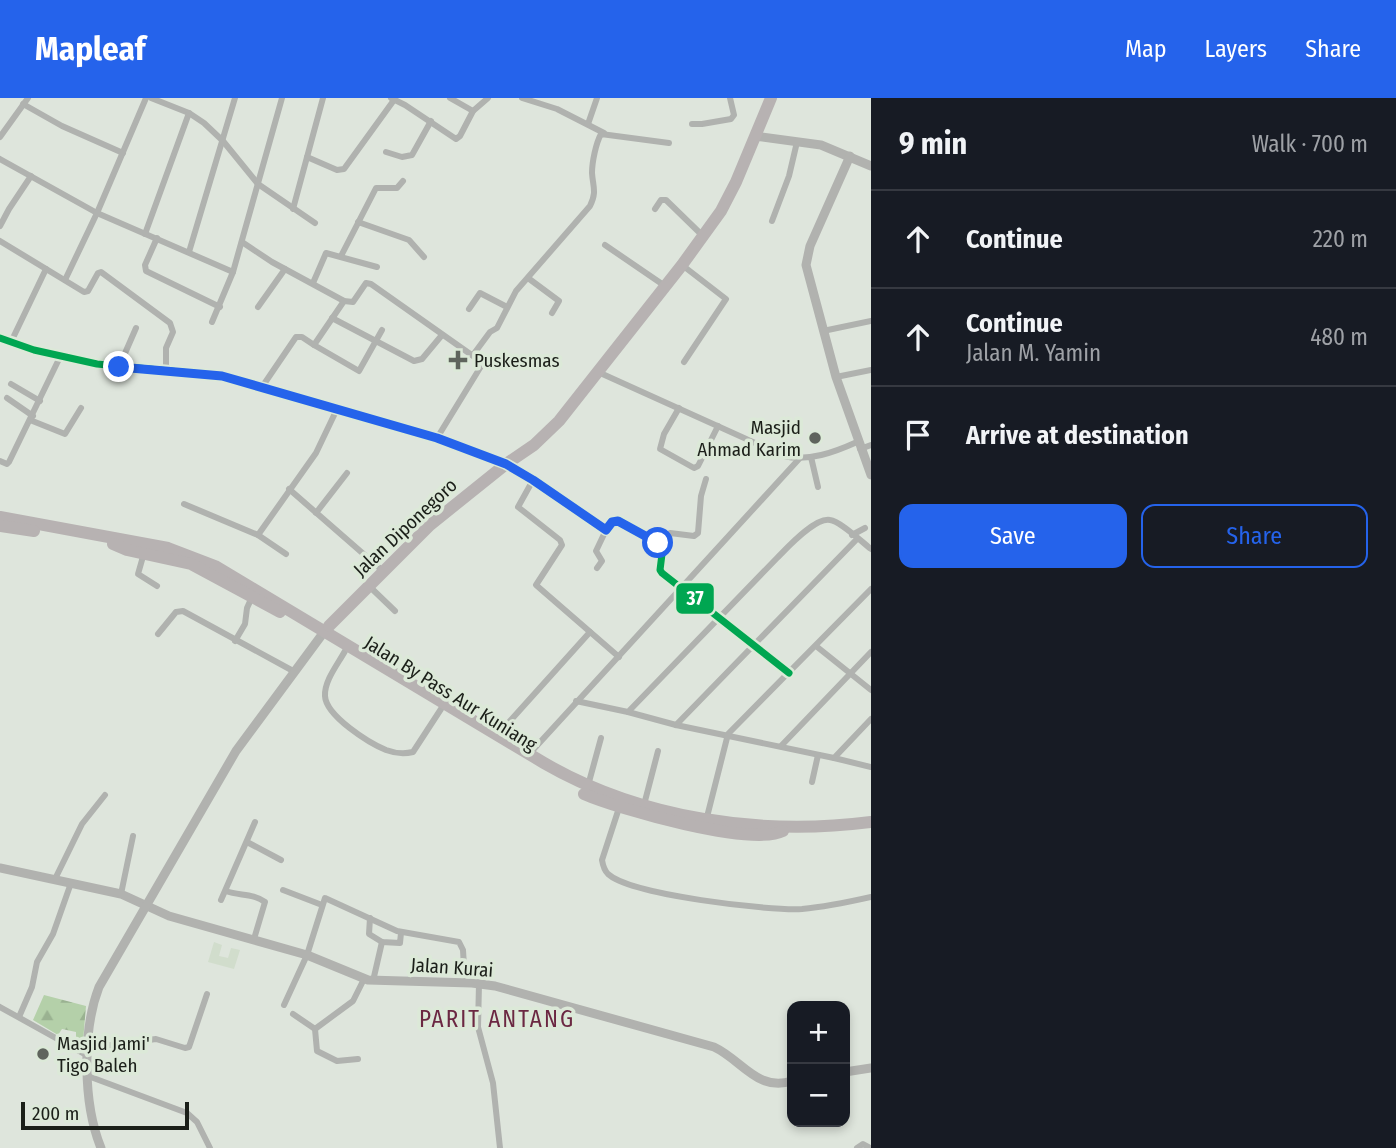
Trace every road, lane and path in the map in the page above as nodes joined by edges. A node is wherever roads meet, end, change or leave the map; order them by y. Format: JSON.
{"nodes":[{"id":1,"x":148,"y":98,"type":"edge"},
{"id":2,"x":234,"y":98,"type":"edge"},
{"id":3,"x":282,"y":98,"type":"edge"},
{"id":4,"x":323,"y":98,"type":"edge"},
{"id":5,"x":450,"y":98,"type":"edge"},
{"id":6,"x":488,"y":98,"type":"edge"},
{"id":7,"x":522,"y":98,"type":"edge"},
{"id":8,"x":597,"y":98,"type":"edge"},
{"id":9,"x":730,"y":98,"type":"edge"},
{"id":10,"x":770,"y":98,"type":"edge"},
{"id":11,"x":392,"y":99,"type":"edge"},
{"id":12,"x":25,"y":101,"type":"edge"},
{"id":13,"x":473,"y":111,"type":"junction"},
{"id":14,"x":188,"y":113,"type":"junction"},
{"id":15,"x":430,"y":121,"type":"junction"},
{"id":16,"x":588,"y":124,"type":"junction"},
{"id":17,"x":692,"y":124,"type":"dead end"},
{"id":18,"x":604,"y":133,"type":"junction"},
{"id":19,"x":755,"y":136,"type":"junction"},
{"id":20,"x":0,"y":137,"type":"edge"},
{"id":21,"x":223,"y":141,"type":"junction"},
{"id":22,"x":669,"y":142,"type":"dead end"},
{"id":23,"x":797,"y":142,"type":"junction"},
{"id":24,"x":386,"y":152,"type":"dead end"},
{"id":25,"x":123,"y":153,"type":"junction"},
{"id":26,"x":850,"y":156,"type":"junction"},
{"id":27,"x":307,"y":157,"type":"junction"},
{"id":28,"x":0,"y":159,"type":"edge"},
{"id":29,"x":869,"y":162,"type":"edge"},
{"id":30,"x":31,"y":176,"type":"junction"},
{"id":31,"x":403,"y":181,"type":"dead end"},
{"id":32,"x":258,"y":184,"type":"junction"},
{"id":33,"x":293,"y":209,"type":"junction"},
{"id":34,"x":655,"y":209,"type":"dead end"},
{"id":35,"x":97,"y":213,"type":"junction"},
{"id":36,"x":772,"y":221,"type":"dead end"},
{"id":37,"x":358,"y":222,"type":"junction"},
{"id":38,"x":315,"y":223,"type":"dead end"},
{"id":39,"x":0,"y":226,"type":"edge"},
{"id":40,"x":145,"y":234,"type":"junction"},
{"id":41,"x":703,"y":236,"type":"junction"},
{"id":42,"x":157,"y":238,"type":"junction"},
{"id":43,"x":0,"y":241,"type":"edge"},
{"id":44,"x":242,"y":242,"type":"junction"},
{"id":45,"x":605,"y":245,"type":"dead end"},
{"id":46,"x":188,"y":252,"type":"junction"},
{"id":47,"x":341,"y":256,"type":"junction"},
{"id":48,"x":424,"y":257,"type":"dead end"},
{"id":49,"x":682,"y":265,"type":"junction"},
{"id":50,"x":377,"y":267,"type":"dead end"},
{"id":51,"x":46,"y":269,"type":"junction"},
{"id":52,"x":285,"y":269,"type":"junction"},
{"id":53,"x":233,"y":272,"type":"junction"},
{"id":54,"x":527,"y":278,"type":"junction"},
{"id":55,"x":65,"y":280,"type":"junction"},
{"id":56,"x":313,"y":283,"type":"junction"},
{"id":57,"x":666,"y":286,"type":"junction"},
{"id":58,"x":344,"y":300,"type":"junction"},
{"id":59,"x":220,"y":307,"type":"junction"},
{"id":60,"x":258,"y":307,"type":"dead end"},
{"id":61,"x":507,"y":307,"type":"junction"},
{"id":62,"x":469,"y":309,"type":"dead end"},
{"id":63,"x":552,"y":313,"type":"dead end"},
{"id":64,"x":332,"y":318,"type":"junction"},
{"id":65,"x":871,"y":321,"type":"edge"},
{"id":66,"x":212,"y":322,"type":"dead end"},
{"id":67,"x":135,"y":328,"type":"dead end"},
{"id":68,"x":382,"y":330,"type":"dead end"},
{"id":69,"x":823,"y":331,"type":"junction"},
{"id":70,"x":442,"y":335,"type":"junction"},
{"id":71,"x":0,"y":338,"type":"edge"},
{"id":72,"x":11,"y":342,"type":"junction"},
{"id":73,"x":376,"y":343,"type":"junction"},
{"id":74,"x":314,"y":345,"type":"junction"},
{"id":75,"x":472,"y":355,"type":"junction"},
{"id":76,"x":60,"y":357,"type":"junction"},
{"id":77,"x":684,"y":362,"type":"dead end"},
{"id":78,"x":482,"y":363,"type":"junction"},
{"id":79,"x":119,"y":367,"type":"junction"},
{"id":80,"x":490,"y":367,"type":"dead end"},
{"id":81,"x":166,"y":370,"type":"junction"},
{"id":82,"x":871,"y":370,"type":"edge"},
{"id":83,"x":598,"y":372,"type":"junction"},
{"id":84,"x":836,"y":377,"type":"junction"},
{"id":85,"x":10,"y":384,"type":"dead end"},
{"id":86,"x":262,"y":387,"type":"junction"},
{"id":87,"x":6,"y":398,"type":"dead end"},
{"id":88,"x":40,"y":401,"type":"junction"},
{"id":89,"x":80,"y":408,"type":"dead end"},
{"id":90,"x":679,"y":408,"type":"junction"},
{"id":91,"x":337,"y":409,"type":"junction"},
{"id":92,"x":32,"y":418,"type":"junction"},
{"id":93,"x":718,"y":426,"type":"junction"},
{"id":94,"x":437,"y":438,"type":"junction"},
{"id":95,"x":859,"y":445,"type":"junction"},
{"id":96,"x":871,"y":445,"type":"edge"},
{"id":97,"x":811,"y":457,"type":"junction"},
{"id":98,"x":799,"y":458,"type":"junction"},
{"id":99,"x":0,"y":461,"type":"edge"},
{"id":100,"x":506,"y":464,"type":"junction"},
{"id":101,"x":347,"y":473,"type":"dead end"},
{"id":102,"x":871,"y":475,"type":"edge"},
{"id":103,"x":706,"y":479,"type":"dead end"},
{"id":104,"x":533,"y":480,"type":"junction"},
{"id":105,"x":818,"y":487,"type":"dead end"},
{"id":106,"x":289,"y":489,"type":"junction"},
{"id":107,"x":184,"y":504,"type":"dead end"},
{"id":108,"x":316,"y":513,"type":"junction"},
{"id":109,"x":0,"y":517,"type":"edge"},
{"id":110,"x":0,"y":526,"type":"edge"},
{"id":111,"x":864,"y":528,"type":"dead end"},
{"id":112,"x":60,"y":530,"type":"junction"},
{"id":113,"x":606,"y":530,"type":"junction"},
{"id":114,"x":258,"y":535,"type":"junction"},
{"id":115,"x":855,"y":537,"type":"junction"},
{"id":116,"x":112,"y":541,"type":"junction"},
{"id":117,"x":663,"y":546,"type":"junction"},
{"id":118,"x":871,"y":549,"type":"edge"},
{"id":119,"x":144,"y":553,"type":"junction"},
{"id":120,"x":286,"y":554,"type":"dead end"},
{"id":121,"x":597,"y":568,"type":"dead end"},
{"id":122,"x":383,"y":572,"type":"junction"},
{"id":123,"x":156,"y":586,"type":"dead end"},
{"id":124,"x":369,"y":586,"type":"junction"},
{"id":125,"x":682,"y":589,"type":"junction"},
{"id":126,"x":871,"y":589,"type":"edge"},
{"id":127,"x":253,"y":597,"type":"junction"},
{"id":128,"x":395,"y":611,"type":"dead end"},
{"id":129,"x":717,"y":618,"type":"junction"},
{"id":130,"x":325,"y":631,"type":"junction"},
{"id":131,"x":590,"y":632,"type":"junction"},
{"id":132,"x":158,"y":634,"type":"dead end"},
{"id":133,"x":236,"y":640,"type":"junction"},
{"id":134,"x":753,"y":645,"type":"junction"},
{"id":135,"x":816,"y":646,"type":"junction"},
{"id":136,"x":345,"y":651,"type":"junction"},
{"id":137,"x":871,"y":652,"type":"edge"},
{"id":138,"x":619,"y":657,"type":"junction"},
{"id":139,"x":295,"y":672,"type":"junction"},
{"id":140,"x":392,"y":672,"type":"junction"},
{"id":141,"x":789,"y":673,"type":"junction"},
{"id":142,"x":849,"y":674,"type":"junction"},
{"id":143,"x":871,"y":690,"type":"edge"},
{"id":144,"x":576,"y":701,"type":"junction"},
{"id":145,"x":441,"y":709,"type":"junction"},
{"id":146,"x":628,"y":712,"type":"junction"},
{"id":147,"x":871,"y":719,"type":"edge"},
{"id":148,"x":676,"y":725,"type":"junction"},
{"id":149,"x":501,"y":731,"type":"junction"},
{"id":150,"x":727,"y":734,"type":"junction"},
{"id":151,"x":601,"y":738,"type":"dead end"},
{"id":152,"x":781,"y":746,"type":"junction"},
{"id":153,"x":532,"y":751,"type":"junction"},
{"id":154,"x":659,"y":751,"type":"dead end"},
{"id":155,"x":818,"y":755,"type":"junction"},
{"id":156,"x":834,"y":758,"type":"junction"},
{"id":157,"x":871,"y":767,"type":"edge"},
{"id":158,"x":589,"y":782,"type":"junction"},
{"id":159,"x":811,"y":782,"type":"dead end"},
{"id":160,"x":105,"y":795,"type":"dead end"},
{"id":161,"x":645,"y":801,"type":"junction"},
{"id":162,"x":619,"y":808,"type":"junction"},
{"id":163,"x":708,"y":813,"type":"junction"},
{"id":164,"x":255,"y":822,"type":"dead end"},
{"id":165,"x":871,"y":822,"type":"edge"},
{"id":166,"x":871,"y":828,"type":"edge"},
{"id":167,"x":783,"y":829,"type":"junction"},
{"id":168,"x":133,"y":836,"type":"dead end"},
{"id":169,"x":247,"y":842,"type":"junction"},
{"id":170,"x":281,"y":860,"type":"dead end"},
{"id":171,"x":2,"y":868,"type":"edge"},
{"id":172,"x":0,"y":879,"type":"edge"},
{"id":173,"x":55,"y":879,"type":"junction"},
{"id":174,"x":71,"y":883,"type":"junction"},
{"id":175,"x":283,"y":890,"type":"dead end"},
{"id":176,"x":226,"y":891,"type":"junction"},
{"id":177,"x":121,"y":894,"type":"junction"},
{"id":178,"x":871,"y":897,"type":"edge"},
{"id":179,"x":221,"y":900,"type":"dead end"},
{"id":180,"x":146,"y":904,"type":"junction"},
{"id":181,"x":322,"y":905,"type":"junction"},
{"id":182,"x":370,"y":918,"type":"junction"},
{"id":183,"x":401,"y":933,"type":"junction"},
{"id":184,"x":254,"y":939,"type":"junction"},
{"id":185,"x":382,"y":942,"type":"junction"},
{"id":186,"x":307,"y":955,"type":"junction"},
{"id":187,"x":369,"y":980,"type":"junction"},
{"id":188,"x":465,"y":983,"type":"junction"},
{"id":189,"x":479,"y":984,"type":"junction"},
{"id":190,"x":207,"y":994,"type":"dead end"},
{"id":191,"x":284,"y":1005,"type":"dead end"},
{"id":192,"x":0,"y":1007,"type":"edge"},
{"id":193,"x":293,"y":1014,"type":"dead end"},
{"id":194,"x":19,"y":1017,"type":"junction"},
{"id":195,"x":315,"y":1029,"type":"junction"},
{"id":196,"x":89,"y":1052,"type":"junction"},
{"id":197,"x":358,"y":1059,"type":"dead end"},
{"id":198,"x":871,"y":1068,"type":"edge"},
{"id":199,"x":850,"y":1071,"type":"edge"},
{"id":200,"x":88,"y":1076,"type":"junction"},
{"id":201,"x":787,"y":1082,"type":"edge"},
{"id":202,"x":101,"y":1148,"type":"edge"},
{"id":203,"x":210,"y":1148,"type":"edge"},
{"id":204,"x":500,"y":1148,"type":"edge"},
{"id":205,"x":857,"y":1148,"type":"edge"},
{"id":206,"x":870,"y":1148,"type":"edge"}],
"edges":[{"from":1,"to":14,"type":"street"},
{"from":1,"to":25,"type":"street"},
{"from":2,"to":21,"type":"street"},
{"from":3,"to":32,"type":"street"},
{"from":4,"to":27,"type":"street"},
{"from":5,"to":13,"type":"street"},
{"from":6,"to":13,"type":"street"},
{"from":7,"to":16,"type":"street"},
{"from":8,"to":16,"type":"street"},
{"from":9,"to":17,"type":"street"},
{"from":10,"to":19,"type":"highway","name":"Jalan Diponegoro"},
{"from":11,"to":15,"type":"street"},
{"from":11,"to":27,"type":"street"},
{"from":12,"to":20,"type":"street"},
{"from":12,"to":25,"type":"street"},
{"from":13,"to":15,"type":"street"},
{"from":14,"to":21,"type":"street"},
{"from":14,"to":40,"type":"street"},
{"from":15,"to":24,"type":"street"},
{"from":16,"to":18,"type":"street"},
{"from":18,"to":22,"type":"street"},
{"from":18,"to":54,"type":"street"},
{"from":19,"to":23,"type":"street"},
{"from":19,"to":41,"type":"highway","name":"Jalan Diponegoro"},
{"from":21,"to":32,"type":"street"},
{"from":21,"to":46,"type":"street"},
{"from":23,"to":26,"type":"street"},
{"from":23,"to":36,"type":"street"},
{"from":25,"to":35,"type":"street"},
{"from":26,"to":29,"type":"street"},
{"from":26,"to":69,"type":"street"},
{"from":27,"to":33,"type":"street"},
{"from":28,"to":30,"type":"street"},
{"from":30,"to":35,"type":"street"},
{"from":30,"to":39,"type":"street"},
{"from":31,"to":37,"type":"street"},
{"from":32,"to":33,"type":"street"},
{"from":32,"to":44,"type":"street"},
{"from":33,"to":38,"type":"street"},
{"from":34,"to":41,"type":"street"},
{"from":35,"to":40,"type":"street"},
{"from":35,"to":55,"type":"street"},
{"from":37,"to":47,"type":"street"},
{"from":37,"to":48,"type":"street"},
{"from":40,"to":42,"type":"street"},
{"from":41,"to":49,"type":"highway","name":"Jalan Diponegoro"},
{"from":42,"to":46,"type":"street"},
{"from":42,"to":59,"type":"street"},
{"from":43,"to":51,"type":"street"},
{"from":44,"to":52,"type":"street"},
{"from":44,"to":53,"type":"street"},
{"from":45,"to":57,"type":"street"},
{"from":46,"to":53,"type":"street"},
{"from":47,"to":50,"type":"street"},
{"from":47,"to":56,"type":"street"},
{"from":49,"to":57,"type":"highway","name":"Jalan Diponegoro"},
{"from":49,"to":77,"type":"street"},
{"from":51,"to":55,"type":"street"},
{"from":51,"to":72,"type":"street"},
{"from":52,"to":56,"type":"street"},
{"from":52,"to":60,"type":"street"},
{"from":53,"to":59,"type":"street"},
{"from":54,"to":61,"type":"street"},
{"from":54,"to":63,"type":"street"},
{"from":55,"to":81,"type":"street"},
{"from":56,"to":58,"type":"street"},
{"from":57,"to":83,"type":"highway","name":"Jalan Diponegoro"},
{"from":58,"to":64,"type":"street"},
{"from":58,"to":70,"type":"street"},
{"from":59,"to":66,"type":"street"},
{"from":61,"to":62,"type":"street"},
{"from":61,"to":75,"type":"street"},
{"from":64,"to":73,"type":"street"},
{"from":64,"to":74,"type":"street"},
{"from":65,"to":69,"type":"street"},
{"from":67,"to":79,"type":"street"},
{"from":68,"to":73,"type":"street"},
{"from":69,"to":84,"type":"street"},
{"from":70,"to":73,"type":"street"},
{"from":70,"to":75,"type":"street"},
{"from":71,"to":72,"type":"street"},
{"from":72,"to":76,"type":"street"},
{"from":73,"to":74,"type":"street"},
{"from":74,"to":86,"type":"street"},
{"from":75,"to":78,"type":"street"},
{"from":76,"to":79,"type":"street"},
{"from":76,"to":88,"type":"street"},
{"from":78,"to":80,"type":"street"},
{"from":78,"to":94,"type":"street"},
{"from":79,"to":81,"type":"street"},
{"from":81,"to":86,"type":"street"},
{"from":82,"to":84,"type":"street"},
{"from":83,"to":90,"type":"street"},
{"from":83,"to":100,"type":"highway","name":"Jalan Diponegoro"},
{"from":84,"to":95,"type":"street"},
{"from":85,"to":88,"type":"street"},
{"from":86,"to":91,"type":"street"},
{"from":87,"to":92,"type":"street"},
{"from":88,"to":92,"type":"street"},
{"from":89,"to":92,"type":"street"},
{"from":90,"to":93,"type":"street"},
{"from":90,"to":93,"type":"street"},
{"from":91,"to":94,"type":"street"},
{"from":91,"to":106,"type":"street"},
{"from":92,"to":99,"type":"street"},
{"from":93,"to":98,"type":"street"},
{"from":94,"to":100,"type":"street"},
{"from":95,"to":96,"type":"street"},
{"from":95,"to":97,"type":"street"},
{"from":95,"to":102,"type":"street"},
{"from":97,"to":98,"type":"street"},
{"from":97,"to":105,"type":"street"},
{"from":98,"to":125,"type":"street"},
{"from":100,"to":104,"type":"street"},
{"from":100,"to":122,"type":"highway","name":"Jalan Diponegoro"},
{"from":101,"to":108,"type":"street"},
{"from":103,"to":117,"type":"street"},
{"from":104,"to":113,"type":"street"},
{"from":104,"to":131,"type":"street"},
{"from":106,"to":108,"type":"street"},
{"from":106,"to":114,"type":"street"},
{"from":107,"to":114,"type":"street"},
{"from":108,"to":122,"type":"street"},
{"from":109,"to":112,"type":"highway","name":"Jalan By Pass Aur Kuniang"},
{"from":110,"to":112,"type":"highway","name":"Jalan By Pass Aur Kuniang"},
{"from":111,"to":115,"type":"street"},
{"from":112,"to":116,"type":"highway","name":"Jalan By Pass Aur Kuniang"},
{"from":113,"to":117,"type":"street"},
{"from":113,"to":121,"type":"street"},
{"from":114,"to":120,"type":"street"},
{"from":115,"to":118,"type":"street"},
{"from":115,"to":129,"type":"street"},
{"from":115,"to":134,"type":"street"},
{"from":116,"to":119,"type":"highway","name":"Jalan By Pass Aur Kuniang"},
{"from":116,"to":130,"type":"highway","name":"Jalan By Pass Aur Kuniang"},
{"from":116,"to":167,"type":"highway","name":"Jalan By Pass Aur Kuniang"},
{"from":117,"to":125,"type":"street"},
{"from":119,"to":123,"type":"street"},
{"from":119,"to":127,"type":"highway","name":"Jalan By Pass Aur Kuniang"},
{"from":122,"to":124,"type":"highway","name":"Jalan Diponegoro"},
{"from":124,"to":128,"type":"street"},
{"from":124,"to":130,"type":"highway","name":"Jalan Diponegoro"},
{"from":125,"to":129,"type":"street"},
{"from":125,"to":138,"type":"street"},
{"from":126,"to":135,"type":"street"},
{"from":127,"to":130,"type":"highway","name":"Jalan By Pass Aur Kuniang"},
{"from":127,"to":133,"type":"street"},
{"from":129,"to":134,"type":"street"},
{"from":129,"to":146,"type":"street"},
{"from":130,"to":136,"type":"highway","name":"Jalan By Pass Aur Kuniang"},
{"from":130,"to":139,"type":"street"},
{"from":130,"to":140,"type":"highway","name":"Jalan By Pass Aur Kuniang"},
{"from":131,"to":138,"type":"street"},
{"from":131,"to":149,"type":"street"},
{"from":132,"to":133,"type":"street"},
{"from":133,"to":139,"type":"street"},
{"from":134,"to":141,"type":"street"},
{"from":134,"to":148,"type":"street"},
{"from":135,"to":141,"type":"street"},
{"from":135,"to":142,"type":"street"},
{"from":136,"to":140,"type":"highway","name":"Jalan By Pass Aur Kuniang"},
{"from":136,"to":145,"type":"street"},
{"from":137,"to":142,"type":"street"},
{"from":138,"to":144,"type":"street"},
{"from":139,"to":180,"type":"street"},
{"from":140,"to":145,"type":"highway","name":"Jalan By Pass Aur Kuniang"},
{"from":140,"to":149,"type":"highway","name":"Jalan By Pass Aur Kuniang"},
{"from":141,"to":150,"type":"street"},
{"from":142,"to":143,"type":"street"},
{"from":142,"to":152,"type":"street"},
{"from":144,"to":146,"type":"street"},
{"from":144,"to":153,"type":"street"},
{"from":145,"to":162,"type":"highway","name":"Jalan By Pass Aur Kuniang"},
{"from":146,"to":148,"type":"street"},
{"from":147,"to":156,"type":"street"},
{"from":148,"to":150,"type":"street"},
{"from":149,"to":153,"type":"highway","name":"Jalan By Pass Aur Kuniang"},
{"from":150,"to":152,"type":"street"},
{"from":150,"to":163,"type":"street"},
{"from":151,"to":158,"type":"street"},
{"from":152,"to":155,"type":"street"},
{"from":153,"to":158,"type":"highway","name":"Jalan By Pass Aur Kuniang"},
{"from":154,"to":161,"type":"street"},
{"from":155,"to":156,"type":"street"},
{"from":155,"to":159,"type":"street"},
{"from":156,"to":157,"type":"street"},
{"from":158,"to":161,"type":"highway","name":"Jalan By Pass Aur Kuniang"},
{"from":160,"to":173,"type":"street"},
{"from":161,"to":163,"type":"highway","name":"Jalan By Pass Aur Kuniang"},
{"from":162,"to":167,"type":"highway","name":"Jalan By Pass Aur Kuniang"},
{"from":162,"to":178,"type":"street"},
{"from":163,"to":167,"type":"highway","name":"Jalan By Pass Aur Kuniang"},
{"from":164,"to":169,"type":"street"},
{"from":165,"to":167,"type":"highway","name":"Jalan By Pass Aur Kuniang"},
{"from":166,"to":167,"type":"highway","name":"Jalan By Pass Aur Kuniang"},
{"from":168,"to":177,"type":"street"},
{"from":169,"to":170,"type":"street"},
{"from":169,"to":176,"type":"street"},
{"from":171,"to":172,"type":"street"},
{"from":171,"to":173,"type":"street","name":"Jalan Kurai"},
{"from":173,"to":174,"type":"street","name":"Jalan Kurai"},
{"from":174,"to":177,"type":"street","name":"Jalan Kurai"},
{"from":174,"to":194,"type":"street"},
{"from":175,"to":181,"type":"street"},
{"from":176,"to":179,"type":"street"},
{"from":176,"to":184,"type":"street"},
{"from":177,"to":180,"type":"street","name":"Jalan Kurai"},
{"from":180,"to":184,"type":"street","name":"Jalan Kurai"},
{"from":180,"to":196,"type":"street"},
{"from":181,"to":182,"type":"street"},
{"from":181,"to":186,"type":"street"},
{"from":182,"to":183,"type":"street"},
{"from":182,"to":185,"type":"street"},
{"from":183,"to":185,"type":"street"},
{"from":183,"to":188,"type":"street"},
{"from":184,"to":186,"type":"street","name":"Jalan Kurai"},
{"from":185,"to":187,"type":"street"},
{"from":186,"to":187,"type":"street","name":"Jalan Kurai"},
{"from":186,"to":191,"type":"street"},
{"from":187,"to":188,"type":"street","name":"Jalan Kurai"},
{"from":187,"to":195,"type":"street"},
{"from":188,"to":189,"type":"street","name":"Jalan Kurai"},
{"from":189,"to":201,"type":"street","name":"Jalan Kurai"},
{"from":189,"to":204,"type":"street"},
{"from":190,"to":196,"type":"street"},
{"from":192,"to":194,"type":"street"},
{"from":193,"to":195,"type":"street"},
{"from":194,"to":196,"type":"street"},
{"from":195,"to":197,"type":"street"},
{"from":196,"to":200,"type":"street"},
{"from":198,"to":199,"type":"street"},
{"from":200,"to":202,"type":"street"},
{"from":200,"to":203,"type":"street"},
{"from":205,"to":206,"type":"street"}]}
